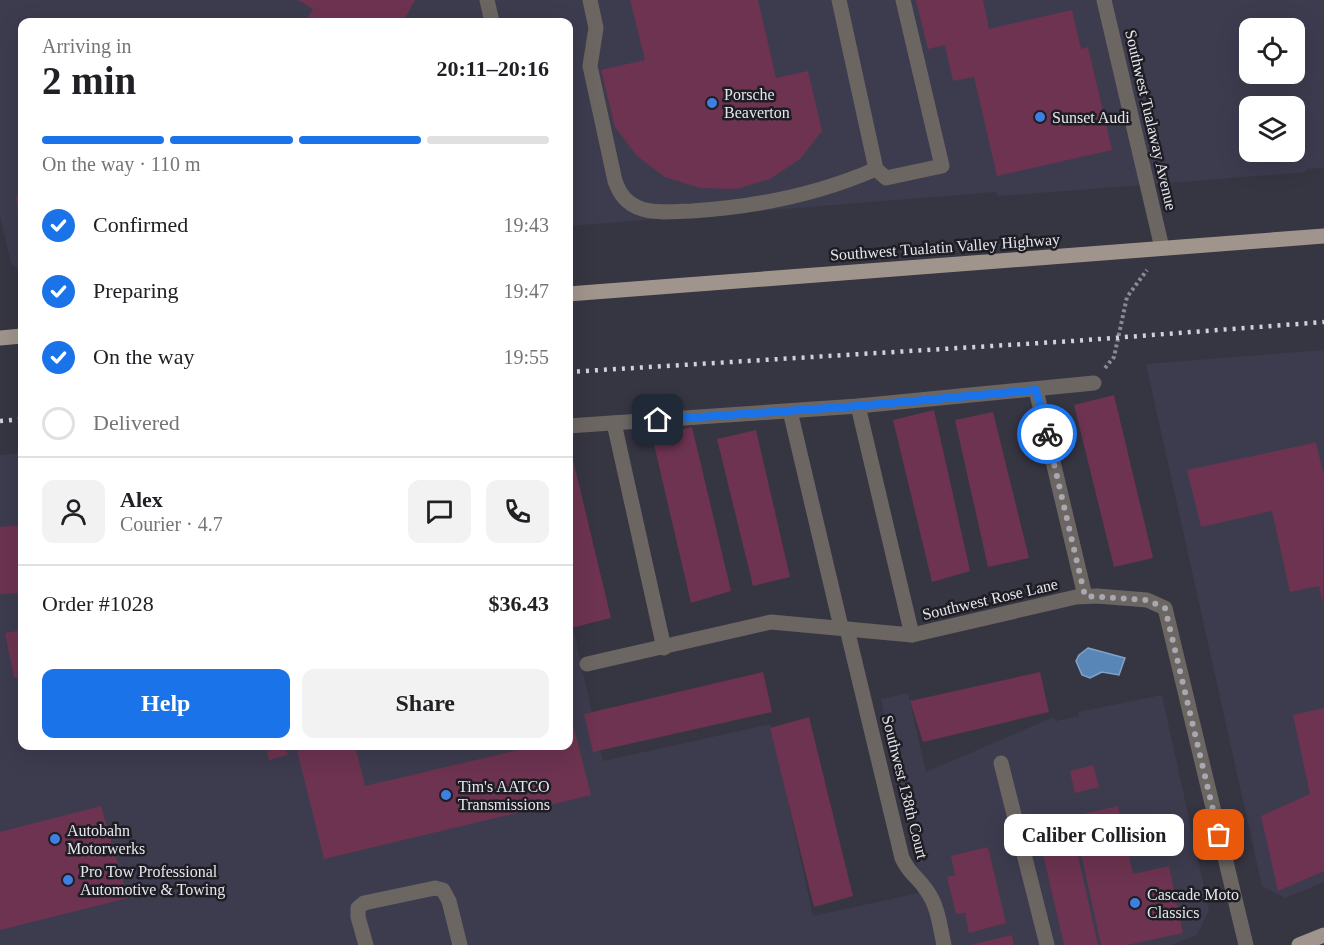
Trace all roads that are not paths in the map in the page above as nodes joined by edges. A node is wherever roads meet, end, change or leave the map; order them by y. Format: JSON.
{"nodes":[{"id":1,"x":487,"y":0,"type":"edge"},
{"id":2,"x":590,"y":0,"type":"edge"},
{"id":3,"x":839,"y":0,"type":"edge"},
{"id":4,"x":903,"y":0,"type":"edge"},
{"id":5,"x":1104,"y":0,"type":"edge"},
{"id":6,"x":491,"y":18,"type":"edge"},
{"id":7,"x":876,"y":169,"type":"junction"},
{"id":8,"x":1324,"y":236,"type":"edge"},
{"id":9,"x":1162,"y":248,"type":"junction"},
{"id":10,"x":573,"y":294,"type":"edge"},
{"id":11,"x":18,"y":336,"type":"edge"},
{"id":12,"x":0,"y":338,"type":"edge"},
{"id":13,"x":1094,"y":383,"type":"road end"},
{"id":14,"x":1036,"y":390,"type":"junction"},
{"id":15,"x":858,"y":406,"type":"junction"},
{"id":16,"x":790,"y":411,"type":"junction"},
{"id":17,"x":614,"y":423,"type":"junction"},
{"id":18,"x":573,"y":426,"type":"edge"},
{"id":19,"x":1085,"y":596,"type":"junction"},
{"id":20,"x":844,"y":628,"type":"junction"},
{"id":21,"x":912,"y":635,"type":"junction"},
{"id":22,"x":664,"y":648,"type":"junction"},
{"id":23,"x":587,"y":664,"type":"dead end"},
{"id":24,"x":1001,"y":763,"type":"dead end"},
{"id":25,"x":1324,"y":935,"type":"edge"},
{"id":26,"x":366,"y":945,"type":"edge"},
{"id":27,"x":460,"y":945,"type":"edge"},
{"id":28,"x":944,"y":945,"type":"edge"},
{"id":29,"x":1047,"y":945,"type":"edge"},
{"id":30,"x":1246,"y":945,"type":"edge"},
{"id":31,"x":1299,"y":945,"type":"edge"}],
"edges":[{"from":1,"to":6,"type":"street"},
{"from":2,"to":7,"type":"street"},
{"from":3,"to":7,"type":"street"},
{"from":4,"to":7,"type":"street"},
{"from":5,"to":9,"type":"street","name":"Southwest Tualaway Avenue"},
{"from":8,"to":9,"type":"main road","name":"Southwest Tualatin Valley Highway"},
{"from":9,"to":10,"type":"main road","name":"Southwest Tualatin Valley Highway"},
{"from":11,"to":12,"type":"main road"},
{"from":13,"to":14,"type":"street"},
{"from":14,"to":15,"type":"street"},
{"from":14,"to":19,"type":"street"},
{"from":15,"to":16,"type":"street"},
{"from":15,"to":21,"type":"street"},
{"from":16,"to":17,"type":"street"},
{"from":16,"to":20,"type":"street","name":"Southwest 138th Court"},
{"from":17,"to":18,"type":"street"},
{"from":17,"to":22,"type":"street"},
{"from":19,"to":21,"type":"street","name":"Southwest Rose Lane"},
{"from":19,"to":30,"type":"street","name":"Southwest Rose Lane"},
{"from":20,"to":21,"type":"street","name":"Southwest Rose Lane"},
{"from":20,"to":22,"type":"street","name":"Southwest Rose Lane"},
{"from":20,"to":28,"type":"street","name":"Southwest 138th Court"},
{"from":22,"to":23,"type":"street","name":"Southwest Rose Lane"},
{"from":24,"to":29,"type":"street"},
{"from":25,"to":31,"type":"main road"},
{"from":26,"to":27,"type":"street"}]}
